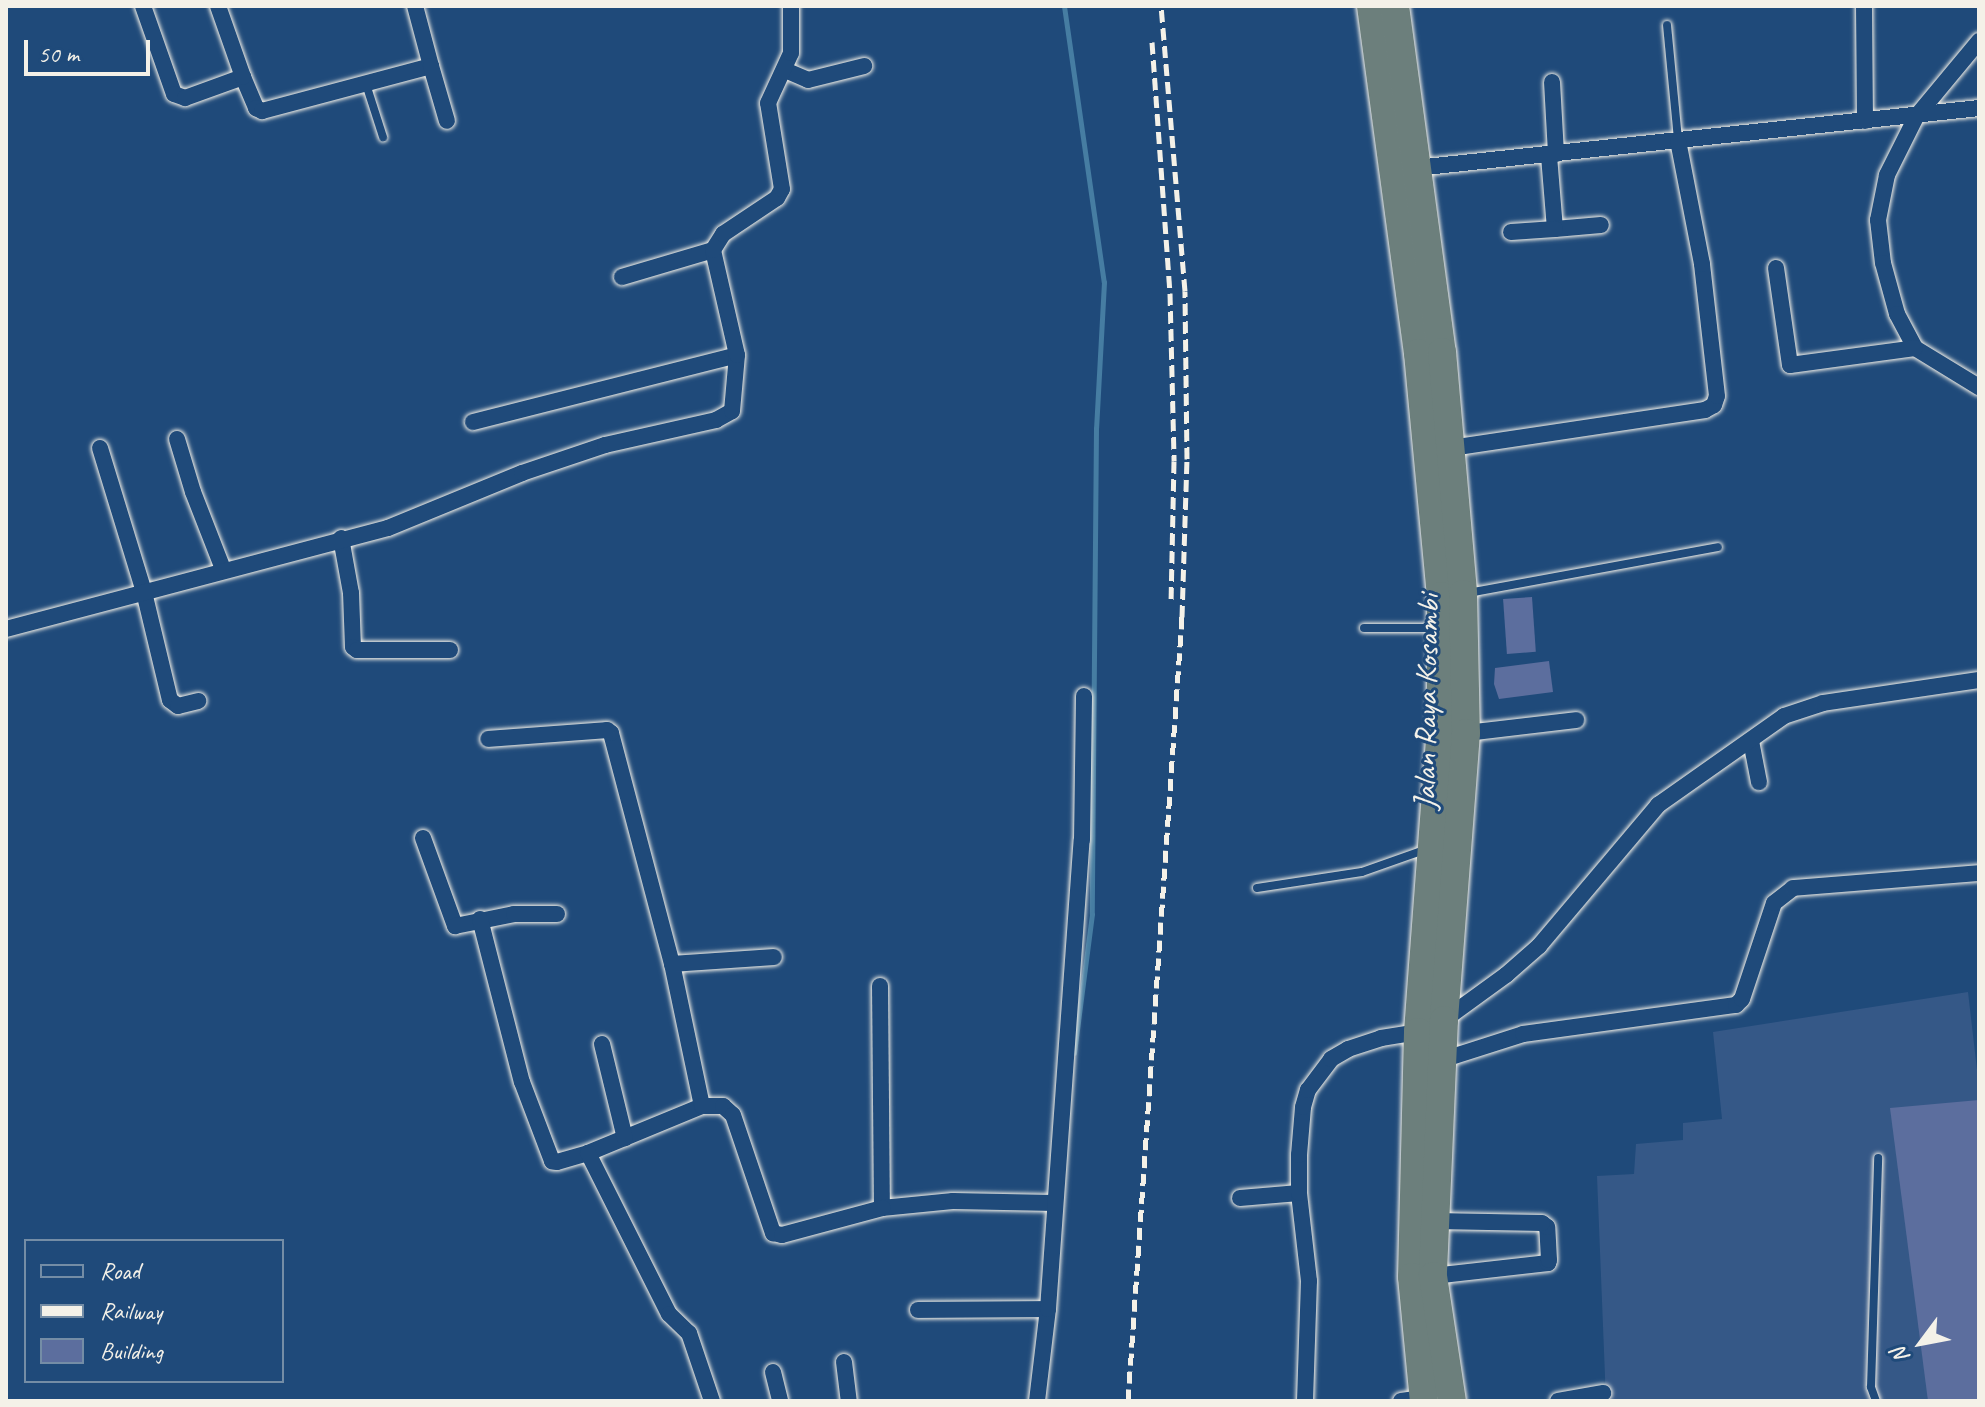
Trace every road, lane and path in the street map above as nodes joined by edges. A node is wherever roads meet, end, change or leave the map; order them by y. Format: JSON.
{"nodes":[{"id":1,"x":143,"y":6,"type":"edge"},
{"id":2,"x":218,"y":6,"type":"edge"},
{"id":3,"x":415,"y":6,"type":"edge"},
{"id":4,"x":791,"y":6,"type":"edge"},
{"id":5,"x":1371,"y":6,"type":"edge"},
{"id":6,"x":1395,"y":6,"type":"edge"},
{"id":7,"x":1864,"y":6,"type":"edge"},
{"id":8,"x":1667,"y":25,"type":"dead end"},
{"id":9,"x":1979,"y":41,"type":"edge"},
{"id":10,"x":431,"y":66,"type":"junction"},
{"id":11,"x":864,"y":66,"type":"dead end"},
{"id":12,"x":785,"y":70,"type":"junction"},
{"id":13,"x":243,"y":77,"type":"junction"},
{"id":14,"x":1552,"y":82,"type":"dead end"},
{"id":15,"x":366,"y":84,"type":"junction"},
{"id":16,"x":1979,"y":108,"type":"edge"},
{"id":17,"x":1916,"y":117,"type":"junction"},
{"id":18,"x":447,"y":121,"type":"dead end"},
{"id":19,"x":1865,"y":121,"type":"junction"},
{"id":20,"x":383,"y":137,"type":"dead end"},
{"id":21,"x":1678,"y":141,"type":"junction"},
{"id":22,"x":1552,"y":155,"type":"junction"},
{"id":23,"x":1416,"y":168,"type":"junction"},
{"id":24,"x":1601,"y":225,"type":"dead end"},
{"id":25,"x":1555,"y":229,"type":"junction"},
{"id":26,"x":1511,"y":232,"type":"dead end"},
{"id":27,"x":713,"y":250,"type":"junction"},
{"id":28,"x":1776,"y":268,"type":"dead end"},
{"id":29,"x":622,"y":277,"type":"dead end"},
{"id":30,"x":1915,"y":348,"type":"junction"},
{"id":31,"x":737,"y":355,"type":"junction"},
{"id":32,"x":1979,"y":387,"type":"edge"},
{"id":33,"x":473,"y":422,"type":"dead end"},
{"id":34,"x":177,"y":439,"type":"dead end"},
{"id":35,"x":100,"y":448,"type":"dead end"},
{"id":36,"x":1451,"y":448,"type":"junction"},
{"id":37,"x":341,"y":538,"type":"junction"},
{"id":38,"x":1718,"y":547,"type":"dead end"},
{"id":39,"x":223,"y":569,"type":"junction"},
{"id":40,"x":144,"y":592,"type":"junction"},
{"id":41,"x":1463,"y":594,"type":"junction"},
{"id":42,"x":1364,"y":628,"type":"dead end"},
{"id":43,"x":1441,"y":628,"type":"junction"},
{"id":44,"x":6,"y":629,"type":"edge"},
{"id":45,"x":450,"y":650,"type":"dead end"},
{"id":46,"x":1978,"y":685,"type":"edge"},
{"id":47,"x":1084,"y":696,"type":"dead end"},
{"id":48,"x":198,"y":701,"type":"dead end"},
{"id":49,"x":1576,"y":720,"type":"dead end"},
{"id":50,"x":1466,"y":733,"type":"junction"},
{"id":51,"x":488,"y":739,"type":"dead end"},
{"id":52,"x":1751,"y":741,"type":"junction"},
{"id":53,"x":1759,"y":782,"type":"dead end"},
{"id":54,"x":423,"y":838,"type":"dead end"},
{"id":55,"x":1434,"y":848,"type":"junction"},
{"id":56,"x":1979,"y":873,"type":"edge"},
{"id":57,"x":1257,"y":888,"type":"dead end"},
{"id":58,"x":557,"y":914,"type":"dead end"},
{"id":59,"x":480,"y":919,"type":"junction"},
{"id":60,"x":774,"y":957,"type":"dead end"},
{"id":61,"x":672,"y":964,"type":"junction"},
{"id":62,"x":880,"y":986,"type":"dead end"},
{"id":63,"x":1444,"y":1020,"type":"junction"},
{"id":64,"x":1418,"y":1032,"type":"junction"},
{"id":65,"x":602,"y":1044,"type":"dead end"},
{"id":66,"x":1442,"y":1060,"type":"junction"},
{"id":67,"x":702,"y":1106,"type":"junction"},
{"id":68,"x":625,"y":1138,"type":"junction"},
{"id":69,"x":588,"y":1153,"type":"junction"},
{"id":70,"x":1878,"y":1158,"type":"dead end"},
{"id":71,"x":1299,"y":1193,"type":"junction"},
{"id":72,"x":1240,"y":1198,"type":"dead end"},
{"id":73,"x":1054,"y":1203,"type":"junction"},
{"id":74,"x":882,"y":1208,"type":"junction"},
{"id":75,"x":1435,"y":1221,"type":"junction"},
{"id":76,"x":1433,"y":1276,"type":"junction"},
{"id":77,"x":1048,"y":1309,"type":"junction"},
{"id":78,"x":918,"y":1310,"type":"dead end"},
{"id":79,"x":844,"y":1362,"type":"dead end"},
{"id":80,"x":773,"y":1372,"type":"dead end"},
{"id":81,"x":1603,"y":1393,"type":"dead end"},
{"id":82,"x":1416,"y":1400,"type":"edge"},
{"id":83,"x":712,"y":1401,"type":"edge"},
{"id":84,"x":780,"y":1401,"type":"edge"},
{"id":85,"x":849,"y":1401,"type":"edge"},
{"id":86,"x":1037,"y":1401,"type":"edge"},
{"id":87,"x":1305,"y":1401,"type":"edge"},
{"id":88,"x":1452,"y":1401,"type":"edge"},
{"id":89,"x":1558,"y":1401,"type":"edge"},
{"id":90,"x":1876,"y":1401,"type":"edge"}],
"edges":[{"from":1,"to":13,"type":"street"},
{"from":2,"to":13,"type":"street"},
{"from":3,"to":10,"type":"street"},
{"from":4,"to":12,"type":"street"},
{"from":5,"to":43,"type":"highway","name":"Jalan Raya Kosambi"},
{"from":6,"to":23,"type":"highway","name":"Jalan Raya Kosambi"},
{"from":7,"to":19,"type":"street"},
{"from":8,"to":21,"type":"lane"},
{"from":9,"to":17,"type":"street"},
{"from":10,"to":15,"type":"street"},
{"from":10,"to":18,"type":"street"},
{"from":11,"to":12,"type":"street"},
{"from":12,"to":27,"type":"street"},
{"from":13,"to":15,"type":"street"},
{"from":14,"to":22,"type":"street"},
{"from":15,"to":20,"type":"lane"},
{"from":16,"to":17,"type":"street"},
{"from":17,"to":19,"type":"street"},
{"from":17,"to":30,"type":"street"},
{"from":19,"to":21,"type":"street"},
{"from":21,"to":22,"type":"street"},
{"from":21,"to":36,"type":"street"},
{"from":22,"to":23,"type":"street"},
{"from":22,"to":25,"type":"street"},
{"from":23,"to":36,"type":"highway","name":"Jalan Raya Kosambi"},
{"from":24,"to":25,"type":"street"},
{"from":25,"to":26,"type":"street"},
{"from":27,"to":29,"type":"street"},
{"from":27,"to":31,"type":"street"},
{"from":28,"to":30,"type":"street"},
{"from":30,"to":32,"type":"street"},
{"from":31,"to":33,"type":"street"},
{"from":31,"to":37,"type":"street"},
{"from":34,"to":39,"type":"street"},
{"from":35,"to":40,"type":"street"},
{"from":36,"to":41,"type":"highway","name":"Jalan Raya Kosambi"},
{"from":37,"to":39,"type":"street"},
{"from":37,"to":45,"type":"street"},
{"from":38,"to":41,"type":"lane"},
{"from":39,"to":40,"type":"street"},
{"from":40,"to":44,"type":"street"},
{"from":40,"to":48,"type":"street"},
{"from":41,"to":50,"type":"highway","name":"Jalan Raya Kosambi"},
{"from":42,"to":43,"type":"lane"},
{"from":43,"to":55,"type":"highway","name":"Jalan Raya Kosambi"},
{"from":46,"to":52,"type":"street"},
{"from":47,"to":73,"type":"street"},
{"from":49,"to":50,"type":"street"},
{"from":50,"to":63,"type":"highway","name":"Jalan Raya Kosambi"},
{"from":51,"to":61,"type":"street"},
{"from":52,"to":53,"type":"street"},
{"from":52,"to":63,"type":"street"},
{"from":54,"to":59,"type":"street"},
{"from":55,"to":57,"type":"lane"},
{"from":55,"to":64,"type":"highway","name":"Jalan Raya Kosambi"},
{"from":56,"to":66,"type":"street"},
{"from":58,"to":59,"type":"street"},
{"from":59,"to":69,"type":"street"},
{"from":60,"to":61,"type":"street"},
{"from":61,"to":67,"type":"street"},
{"from":62,"to":74,"type":"street"},
{"from":63,"to":66,"type":"highway","name":"Jalan Raya Kosambi"},
{"from":64,"to":71,"type":"street"},
{"from":64,"to":82,"type":"highway","name":"Jalan Raya Kosambi"},
{"from":65,"to":68,"type":"street"},
{"from":66,"to":75,"type":"highway","name":"Jalan Raya Kosambi"},
{"from":67,"to":68,"type":"street"},
{"from":67,"to":74,"type":"street"},
{"from":68,"to":69,"type":"street"},
{"from":69,"to":83,"type":"street"},
{"from":70,"to":90,"type":"lane"},
{"from":71,"to":72,"type":"street"},
{"from":71,"to":87,"type":"street"},
{"from":73,"to":74,"type":"street"},
{"from":73,"to":77,"type":"street"},
{"from":75,"to":76,"type":"highway","name":"Jalan Raya Kosambi"},
{"from":75,"to":76,"type":"street"},
{"from":76,"to":88,"type":"highway","name":"Jalan Raya Kosambi"},
{"from":77,"to":78,"type":"street"},
{"from":77,"to":86,"type":"street"},
{"from":79,"to":85,"type":"street"},
{"from":80,"to":84,"type":"street"},
{"from":81,"to":89,"type":"street"}]}
